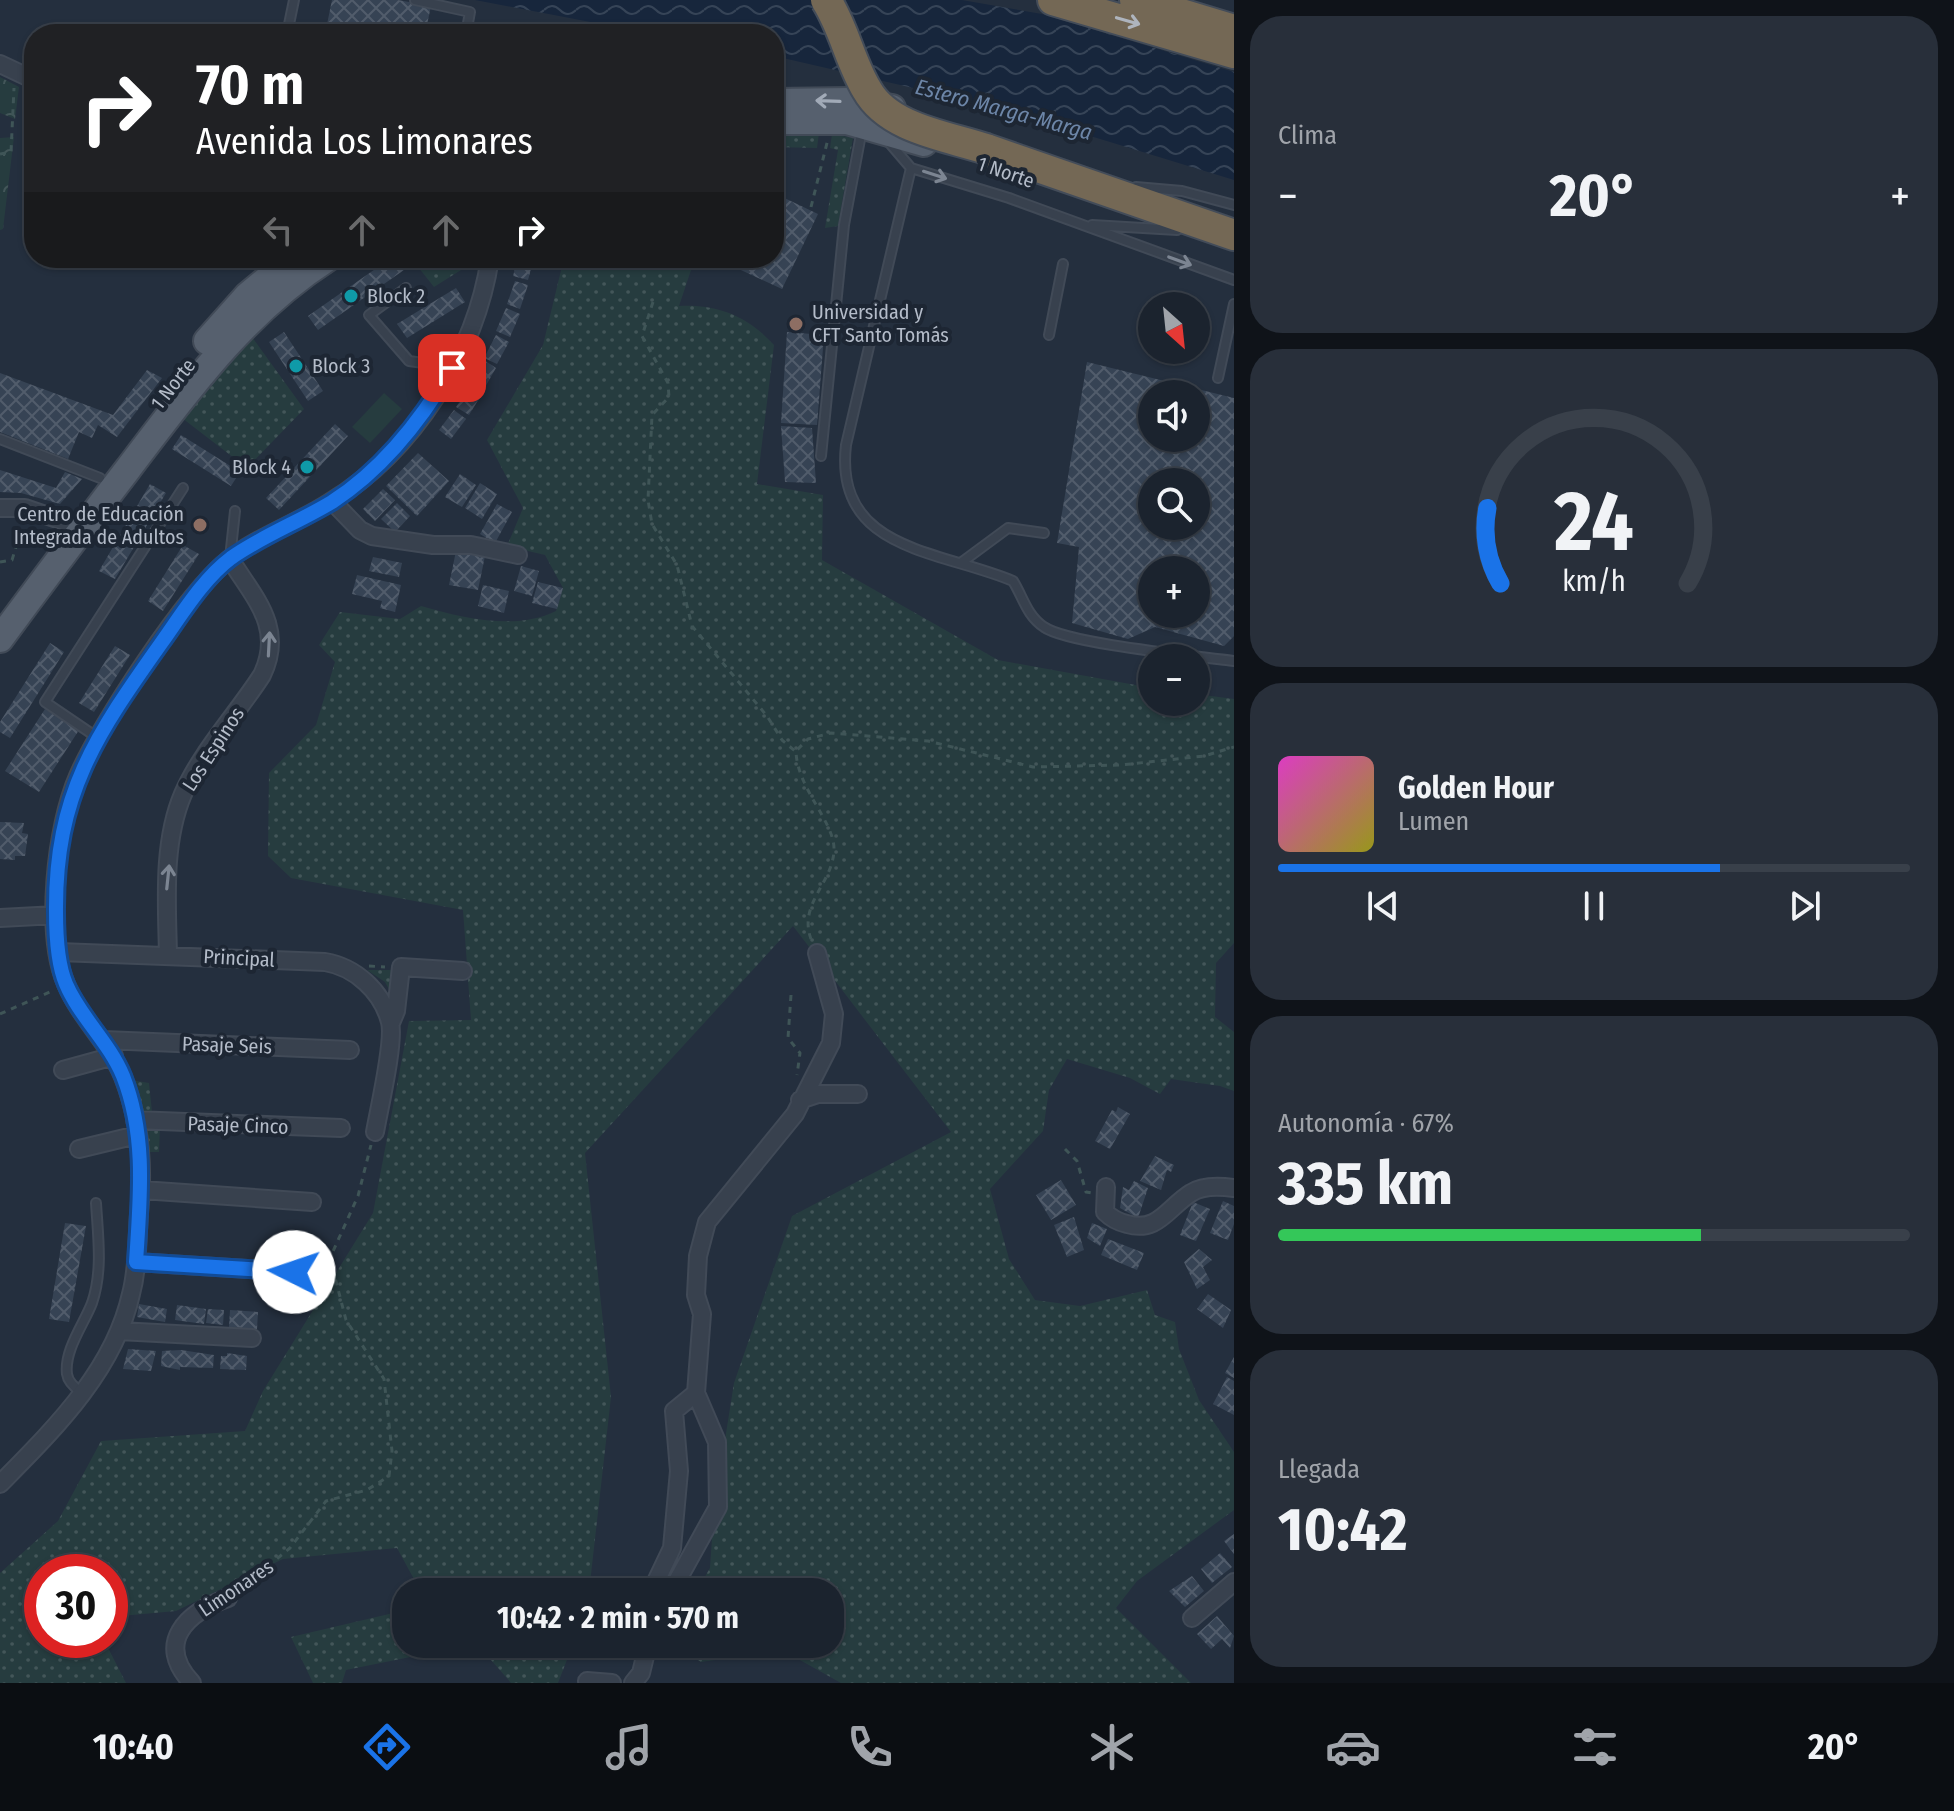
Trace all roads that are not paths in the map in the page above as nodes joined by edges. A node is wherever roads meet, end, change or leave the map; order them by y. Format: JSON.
{"nodes":[{"id":1,"x":294,"y":0,"type":"edge"},
{"id":2,"x":415,"y":0,"type":"edge"},
{"id":3,"x":826,"y":0,"type":"edge"},
{"id":4,"x":1053,"y":0,"type":"edge"},
{"id":5,"x":1135,"y":0,"type":"edge"},
{"id":6,"x":1176,"y":0,"type":"edge"},
{"id":7,"x":1234,"y":15,"type":"edge"},
{"id":8,"x":289,"y":24,"type":"edge"},
{"id":9,"x":468,"y":24,"type":"edge"},
{"id":10,"x":1234,"y":30,"type":"edge"},
{"id":11,"x":1234,"y":53,"type":"edge"},
{"id":12,"x":784,"y":102,"type":"edge"},
{"id":13,"x":784,"y":121,"type":"edge"},
{"id":14,"x":869,"y":126,"type":"junction"},
{"id":15,"x":911,"y":168,"type":"junction"},
{"id":16,"x":1136,"y":187,"type":"junction"},
{"id":17,"x":1234,"y":205,"type":"edge"},
{"id":18,"x":1234,"y":220,"type":"edge"},
{"id":19,"x":1083,"y":225,"type":"junction"},
{"id":20,"x":1177,"y":230,"type":"junction"},
{"id":21,"x":1234,"y":235,"type":"edge"},
{"id":22,"x":1234,"y":249,"type":"edge"},
{"id":23,"x":1063,"y":264,"type":"dead end"},
{"id":24,"x":282,"y":268,"type":"edge"},
{"id":25,"x":313,"y":268,"type":"edge"},
{"id":26,"x":488,"y":268,"type":"edge"},
{"id":27,"x":1234,"y":280,"type":"edge"},
{"id":28,"x":406,"y":288,"type":"dead end"},
{"id":29,"x":1234,"y":304,"type":"edge"},
{"id":30,"x":1049,"y":335,"type":"dead end"},
{"id":31,"x":452,"y":368,"type":"junction"},
{"id":32,"x":1218,"y":378,"type":"dead end"},
{"id":33,"x":0,"y":439,"type":"edge"},
{"id":34,"x":821,"y":456,"type":"dead end"},
{"id":35,"x":100,"y":478,"type":"junction"},
{"id":36,"x":183,"y":488,"type":"dead end"},
{"id":37,"x":332,"y":501,"type":"junction"},
{"id":38,"x":0,"y":508,"type":"edge"},
{"id":39,"x":235,"y":511,"type":"dead end"},
{"id":40,"x":67,"y":529,"type":"junction"},
{"id":41,"x":1044,"y":533,"type":"dead end"},
{"id":42,"x":518,"y":555,"type":"dead end"},
{"id":43,"x":230,"y":559,"type":"junction"},
{"id":44,"x":962,"y":562,"type":"junction"},
{"id":45,"x":0,"y":610,"type":"edge"},
{"id":46,"x":0,"y":639,"type":"edge"},
{"id":47,"x":1234,"y":661,"type":"edge"},
{"id":48,"x":98,"y":738,"type":"junction"},
{"id":49,"x":56,"y":915,"type":"junction"},
{"id":50,"x":0,"y":918,"type":"edge"},
{"id":51,"x":59,"y":952,"type":"junction"},
{"id":52,"x":817,"y":953,"type":"road end"},
{"id":53,"x":168,"y":955,"type":"junction"},
{"id":54,"x":463,"y":971,"type":"dead end"},
{"id":55,"x":391,"y":1023,"type":"junction"},
{"id":56,"x":104,"y":1040,"type":"junction"},
{"id":57,"x":350,"y":1050,"type":"dead end"},
{"id":58,"x":114,"y":1056,"type":"junction"},
{"id":59,"x":63,"y":1070,"type":"dead end"},
{"id":60,"x":858,"y":1094,"type":"dead end"},
{"id":61,"x":800,"y":1100,"type":"junction"},
{"id":62,"x":136,"y":1127,"type":"junction"},
{"id":63,"x":341,"y":1128,"type":"dead end"},
{"id":64,"x":375,"y":1132,"type":"road end"},
{"id":65,"x":79,"y":1149,"type":"dead end"},
{"id":66,"x":1234,"y":1188,"type":"edge"},
{"id":67,"x":142,"y":1190,"type":"junction"},
{"id":68,"x":1099,"y":1190,"type":"road end"},
{"id":69,"x":312,"y":1202,"type":"dead end"},
{"id":70,"x":96,"y":1203,"type":"dead end"},
{"id":71,"x":136,"y":1262,"type":"junction"},
{"id":72,"x":294,"y":1272,"type":"dead end"},
{"id":73,"x":119,"y":1331,"type":"junction"},
{"id":74,"x":252,"y":1338,"type":"dead end"},
{"id":75,"x":82,"y":1393,"type":"junction"},
{"id":76,"x":696,"y":1393,"type":"junction"},
{"id":77,"x":0,"y":1484,"type":"edge"},
{"id":78,"x":658,"y":1578,"type":"edge"},
{"id":79,"x":679,"y":1578,"type":"edge"},
{"id":80,"x":1234,"y":1582,"type":"edge"},
{"id":81,"x":228,"y":1598,"type":"road end"},
{"id":82,"x":1192,"y":1618,"type":"dead end"},
{"id":83,"x":644,"y":1658,"type":"edge"},
{"id":84,"x":587,"y":1681,"type":"edge"},
{"id":85,"x":192,"y":1683,"type":"edge"},
{"id":86,"x":612,"y":1683,"type":"edge"},
{"id":87,"x":633,"y":1683,"type":"edge"}],
"edges":[{"from":1,"to":8,"type":"lane"},
{"from":2,"to":9,"type":"lane"},
{"from":3,"to":21,"type":"highway","bridge":true},
{"from":4,"to":11,"type":"highway","one_way":true},
{"from":5,"to":10,"type":"highway"},
{"from":6,"to":7,"type":"highway"},
{"from":16,"to":12,"type":"main road","name":"1 Norte","one_way":true},
{"from":13,"to":14,"type":"main road","name":"1 Norte"},
{"from":14,"to":15,"type":"lane"},
{"from":14,"to":20,"type":"main road","name":"1 Norte"},
{"from":14,"to":34,"type":"lane"},
{"from":15,"to":19,"type":"lane","one_way":true},
{"from":15,"to":44,"type":"lane"},
{"from":16,"to":17,"type":"lane"},
{"from":16,"to":18,"type":"main road","name":"1 Norte"},
{"from":19,"to":20,"type":"lane"},
{"from":19,"to":27,"type":"lane","one_way":true},
{"from":20,"to":22,"type":"main road","name":"1 Norte"},
{"from":23,"to":30,"type":"lane"},
{"from":24,"to":35,"type":"main road","name":"1 Norte"},
{"from":25,"to":40,"type":"main road","name":"1 Norte"},
{"from":26,"to":31,"type":"street"},
{"from":28,"to":31,"type":"lane"},
{"from":29,"to":32,"type":"lane"},
{"from":31,"to":37,"type":"street"},
{"from":33,"to":35,"type":"lane"},
{"from":35,"to":40,"type":"main road","name":"1 Norte"},
{"from":36,"to":48,"type":"lane"},
{"from":37,"to":42,"type":"street"},
{"from":37,"to":43,"type":"street"},
{"from":38,"to":40,"type":"street"},
{"from":39,"to":43,"type":"lane"},
{"from":40,"to":45,"type":"main road"},
{"from":40,"to":46,"type":"main road"},
{"from":41,"to":44,"type":"lane"},
{"from":43,"to":48,"type":"street"},
{"from":53,"to":43,"type":"street","name":"Los Espinos","one_way":true},
{"from":44,"to":47,"type":"lane"},
{"from":48,"to":49,"type":"street"},
{"from":49,"to":50,"type":"street"},
{"from":49,"to":51,"type":"street"},
{"from":51,"to":53,"type":"street","name":"Principal"},
{"from":51,"to":56,"type":"street"},
{"from":52,"to":61,"type":"street"},
{"from":53,"to":55,"type":"street","name":"Principal"},
{"from":54,"to":55,"type":"street"},
{"from":55,"to":64,"type":"street"},
{"from":56,"to":57,"type":"street","name":"Pasaje Seis"},
{"from":56,"to":58,"type":"street"},
{"from":58,"to":59,"type":"street"},
{"from":58,"to":62,"type":"street"},
{"from":60,"to":61,"type":"street"},
{"from":61,"to":76,"type":"street"},
{"from":62,"to":63,"type":"street","name":"Pasaje Cinco"},
{"from":62,"to":65,"type":"street","name":"Pasaje Cinco"},
{"from":62,"to":67,"type":"street"},
{"from":66,"to":68,"type":"street"},
{"from":67,"to":69,"type":"street"},
{"from":67,"to":71,"type":"street"},
{"from":70,"to":75,"type":"lane"},
{"from":71,"to":72,"type":"street"},
{"from":71,"to":73,"type":"street"},
{"from":73,"to":74,"type":"street"},
{"from":73,"to":75,"type":"street"},
{"from":75,"to":77,"type":"street"},
{"from":76,"to":78,"type":"street"},
{"from":76,"to":79,"type":"street"},
{"from":80,"to":82,"type":"street"},
{"from":81,"to":85,"type":"street","name":"Limonares"},
{"from":83,"to":87,"type":"street"},
{"from":84,"to":86,"type":"street"}]}
